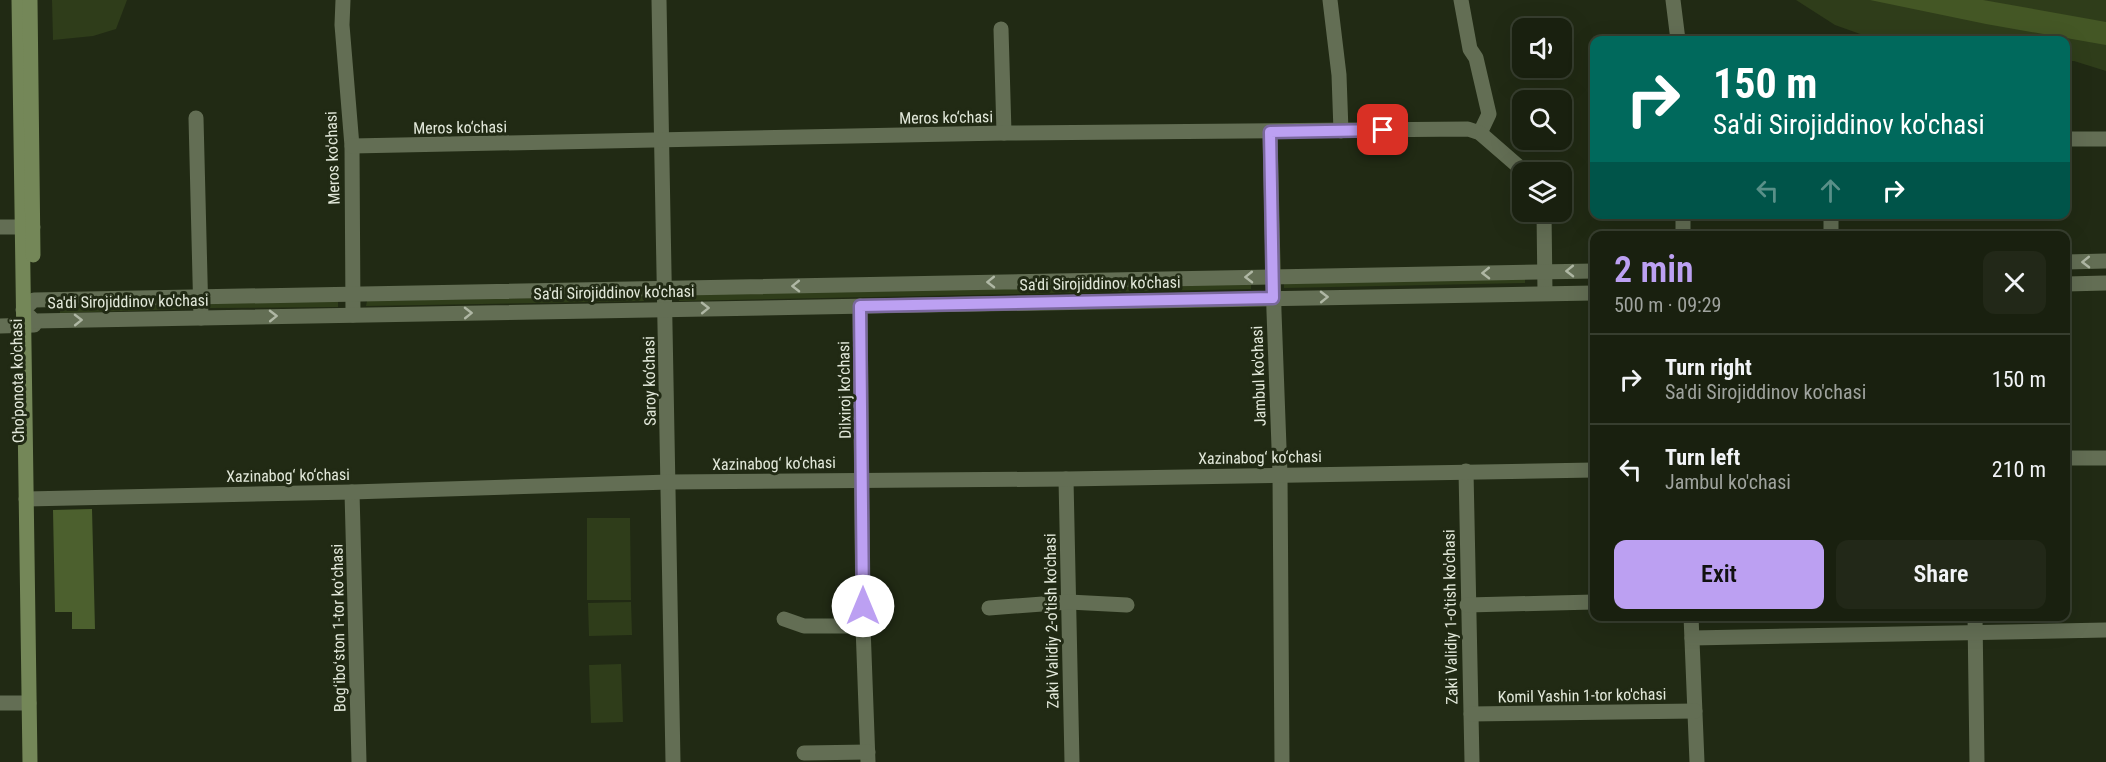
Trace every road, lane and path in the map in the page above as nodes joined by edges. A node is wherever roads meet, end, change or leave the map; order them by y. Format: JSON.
{"nodes":[{"id":1,"x":19,"y":0,"type":"edge"},
{"id":2,"x":30,"y":0,"type":"edge"},
{"id":3,"x":343,"y":0,"type":"edge"},
{"id":4,"x":659,"y":0,"type":"edge"},
{"id":5,"x":1330,"y":0,"type":"edge"},
{"id":6,"x":1461,"y":0,"type":"edge"},
{"id":7,"x":1673,"y":0,"type":"edge"},
{"id":8,"x":1001,"y":29,"type":"dead end"},
{"id":9,"x":1678,"y":36,"type":"edge"},
{"id":10,"x":196,"y":118,"type":"dead end"},
{"id":11,"x":1341,"y":131,"type":"junction"},
{"id":12,"x":1270,"y":132,"type":"junction"},
{"id":13,"x":1004,"y":133,"type":"junction"},
{"id":14,"x":1480,"y":133,"type":"junction"},
{"id":15,"x":2070,"y":139,"type":"edge"},
{"id":16,"x":2106,"y":139,"type":"edge"},
{"id":17,"x":663,"y":141,"type":"junction"},
{"id":18,"x":352,"y":146,"type":"junction"},
{"id":19,"x":1514,"y":162,"type":"edge"},
{"id":20,"x":1544,"y":222,"type":"edge"},
{"id":21,"x":0,"y":227,"type":"edge"},
{"id":22,"x":27,"y":227,"type":"junction"},
{"id":23,"x":2106,"y":261,"type":"edge"},
{"id":24,"x":2070,"y":262,"type":"edge"},
{"id":25,"x":1590,"y":271,"type":"edge"},
{"id":26,"x":1545,"y":272,"type":"junction"},
{"id":27,"x":1273,"y":277,"type":"junction"},
{"id":28,"x":2106,"y":283,"type":"edge"},
{"id":29,"x":2070,"y":284,"type":"edge"},
{"id":30,"x":665,"y":288,"type":"junction"},
{"id":31,"x":1590,"y":292,"type":"edge"},
{"id":32,"x":1545,"y":293,"type":"junction"},
{"id":33,"x":352,"y":294,"type":"junction"},
{"id":34,"x":201,"y":297,"type":"junction"},
{"id":35,"x":1273,"y":298,"type":"junction"},
{"id":36,"x":860,"y":306,"type":"junction"},
{"id":37,"x":665,"y":309,"type":"junction"},
{"id":38,"x":353,"y":315,"type":"junction"},
{"id":39,"x":30,"y":316,"type":"junction"},
{"id":40,"x":201,"y":318,"type":"junction"},
{"id":41,"x":0,"y":326,"type":"edge"},
{"id":42,"x":2106,"y":458,"type":"edge"},
{"id":43,"x":2070,"y":459,"type":"edge"},
{"id":44,"x":1590,"y":470,"type":"edge"},
{"id":45,"x":1466,"y":471,"type":"junction"},
{"id":46,"x":1280,"y":474,"type":"junction"},
{"id":47,"x":1066,"y":479,"type":"junction"},
{"id":48,"x":863,"y":480,"type":"junction"},
{"id":49,"x":669,"y":482,"type":"junction"},
{"id":50,"x":352,"y":492,"type":"junction"},
{"id":51,"x":31,"y":499,"type":"junction"},
{"id":52,"x":1069,"y":602,"type":"junction"},
{"id":53,"x":1590,"y":602,"type":"edge"},
{"id":54,"x":1127,"y":605,"type":"dead end"},
{"id":55,"x":1467,"y":606,"type":"junction"},
{"id":56,"x":989,"y":608,"type":"dead end"},
{"id":57,"x":784,"y":619,"type":"dead end"},
{"id":58,"x":1691,"y":621,"type":"edge"},
{"id":59,"x":1975,"y":621,"type":"edge"},
{"id":60,"x":863,"y":626,"type":"junction"},
{"id":61,"x":2106,"y":630,"type":"edge"},
{"id":62,"x":1976,"y":634,"type":"junction"},
{"id":63,"x":1692,"y":638,"type":"junction"},
{"id":64,"x":0,"y":703,"type":"edge"},
{"id":65,"x":34,"y":703,"type":"junction"},
{"id":66,"x":1695,"y":711,"type":"junction"},
{"id":67,"x":1471,"y":714,"type":"junction"},
{"id":68,"x":804,"y":753,"type":"dead end"},
{"id":69,"x":868,"y":757,"type":"edge"},
{"id":70,"x":30,"y":762,"type":"edge"},
{"id":71,"x":39,"y":762,"type":"edge"},
{"id":72,"x":359,"y":762,"type":"edge"},
{"id":73,"x":673,"y":762,"type":"edge"},
{"id":74,"x":1072,"y":762,"type":"edge"},
{"id":75,"x":1282,"y":762,"type":"edge"},
{"id":76,"x":1472,"y":762,"type":"edge"},
{"id":77,"x":1697,"y":762,"type":"edge"},
{"id":78,"x":1977,"y":762,"type":"edge"}],
"edges":[{"from":1,"to":22,"type":"main road","name":"Cho'ponota ko'chasi"},
{"from":2,"to":22,"type":"main road","name":"Cho'ponota ko'chasi"},
{"from":3,"to":18,"type":"street","name":"Meros ko'chasi"},
{"from":4,"to":17,"type":"street","name":"Saroy ko‘chasi"},
{"from":5,"to":11,"type":"street"},
{"from":6,"to":14,"type":"street"},
{"from":7,"to":9,"type":"street"},
{"from":8,"to":13,"type":"street"},
{"from":10,"to":34,"type":"street"},
{"from":11,"to":12,"type":"street","name":"Meros ko‘chasi"},
{"from":11,"to":14,"type":"street","name":"Meros ko‘chasi"},
{"from":12,"to":13,"type":"street","name":"Meros ko‘chasi"},
{"from":12,"to":27,"type":"street","name":"Jambul ko'chasi"},
{"from":13,"to":17,"type":"street","name":"Meros ko‘chasi"},
{"from":14,"to":19,"type":"street"},
{"from":15,"to":16,"type":"street"},
{"from":17,"to":18,"type":"street","name":"Meros ko‘chasi"},
{"from":17,"to":30,"type":"street","name":"Saroy ko‘chasi"},
{"from":18,"to":33,"type":"street","name":"Meros ko'chasi"},
{"from":20,"to":26,"type":"street"},
{"from":21,"to":22,"type":"street"},
{"from":22,"to":39,"type":"main road","name":"Cho'ponota ko'chasi"},
{"from":23,"to":24,"type":"street","one_way":true},
{"from":25,"to":26,"type":"street","name":"Sa'di Sirojiddinov ko'chasi","one_way":true},
{"from":26,"to":27,"type":"street","name":"Sa'di Sirojiddinov ko'chasi","one_way":true},
{"from":26,"to":32,"type":"street"},
{"from":27,"to":30,"type":"street","name":"Sa'di Sirojiddinov ko'chasi","one_way":true},
{"from":27,"to":35,"type":"street","name":"Jambul ko'chasi"},
{"from":28,"to":29,"type":"street"},
{"from":30,"to":33,"type":"street","name":"Sa'di Sirojiddinov ko'chasi"},
{"from":30,"to":37,"type":"street","name":"Saroy ko‘chasi"},
{"from":31,"to":32,"type":"street","name":"Sa'di Sirojiddinov ko'chasi"},
{"from":35,"to":32,"type":"street","name":"Sa'di Sirojiddinov ko'chasi","one_way":true},
{"from":33,"to":34,"type":"street","name":"Sa'di Sirojiddinov ko'chasi"},
{"from":33,"to":38,"type":"street","name":"Meros ko'chasi"},
{"from":34,"to":39,"type":"street","name":"Sa'di Sirojiddinov ko'chasi"},
{"from":34,"to":40,"type":"street"},
{"from":35,"to":36,"type":"street","name":"Sa'di Sirojiddinov ko'chasi"},
{"from":35,"to":46,"type":"street","name":"Jambul ko'chasi"},
{"from":37,"to":36,"type":"street","name":"Sa'di Sirojiddinov ko'chasi","one_way":true},
{"from":36,"to":48,"type":"street","name":"Dilxiroj ko‘chasi"},
{"from":38,"to":37,"type":"street","name":"Sa'di Sirojiddinov ko'chasi","one_way":true},
{"from":37,"to":49,"type":"street","name":"Saroy ko‘chasi"},
{"from":40,"to":38,"type":"street","name":"Sa'di Sirojiddinov ko'chasi","one_way":true},
{"from":39,"to":40,"type":"street","name":"Sa'di Sirojiddinov ko'chasi","one_way":true},
{"from":39,"to":41,"type":"street"},
{"from":39,"to":51,"type":"main road","name":"Cho'ponota ko'chasi"},
{"from":42,"to":43,"type":"street"},
{"from":44,"to":45,"type":"street","name":"Xazinabog‘ ko‘chasi"},
{"from":45,"to":46,"type":"street","name":"Xazinabog‘ ko‘chasi"},
{"from":45,"to":55,"type":"street","name":"Zaki Validiy 1-o'tish ko'chasi"},
{"from":46,"to":47,"type":"street","name":"Xazinabog‘ ko‘chasi"},
{"from":46,"to":75,"type":"street","name":"Jambul ko'chasi"},
{"from":47,"to":48,"type":"street","name":"Xazinabog‘ ko‘chasi"},
{"from":47,"to":52,"type":"street","name":"Zaki Validiy 2-o'tish ko'chasi"},
{"from":48,"to":49,"type":"street","name":"Xazinabog‘ ko‘chasi"},
{"from":48,"to":60,"type":"street","name":"Dilxiroj ko‘chasi"},
{"from":49,"to":50,"type":"street","name":"Xazinabog‘ ko‘chasi"},
{"from":49,"to":73,"type":"street","name":"Saroy ko‘chasi"},
{"from":50,"to":51,"type":"street","name":"Xazinabog‘ ko‘chasi"},
{"from":50,"to":72,"type":"street","name":"Bogʻiboʻston 1-tor koʻchasi"},
{"from":51,"to":65,"type":"main road","name":"Cho'ponota ko'chasi"},
{"from":52,"to":54,"type":"street"},
{"from":52,"to":56,"type":"street"},
{"from":52,"to":74,"type":"street","name":"Zaki Validiy 2-o'tish ko'chasi"},
{"from":53,"to":55,"type":"street"},
{"from":55,"to":67,"type":"street","name":"Zaki Validiy 1-o'tish ko'chasi"},
{"from":57,"to":60,"type":"street"},
{"from":58,"to":63,"type":"street"},
{"from":59,"to":62,"type":"street"},
{"from":60,"to":69,"type":"street","name":"Dilxiroj ko‘chasi"},
{"from":61,"to":62,"type":"street"},
{"from":62,"to":63,"type":"street"},
{"from":62,"to":78,"type":"street"},
{"from":63,"to":66,"type":"street"},
{"from":64,"to":65,"type":"street"},
{"from":65,"to":70,"type":"main road","name":"Cho'ponota ko'chasi"},
{"from":65,"to":71,"type":"main road","name":"Cho'ponota ko'chasi"},
{"from":66,"to":67,"type":"street","name":"Komil Yashin 1-tor ko'chasi"},
{"from":66,"to":77,"type":"street"},
{"from":67,"to":76,"type":"street","name":"Zaki Validiy 1-o'tish ko'chasi"},
{"from":68,"to":69,"type":"street"}]}
